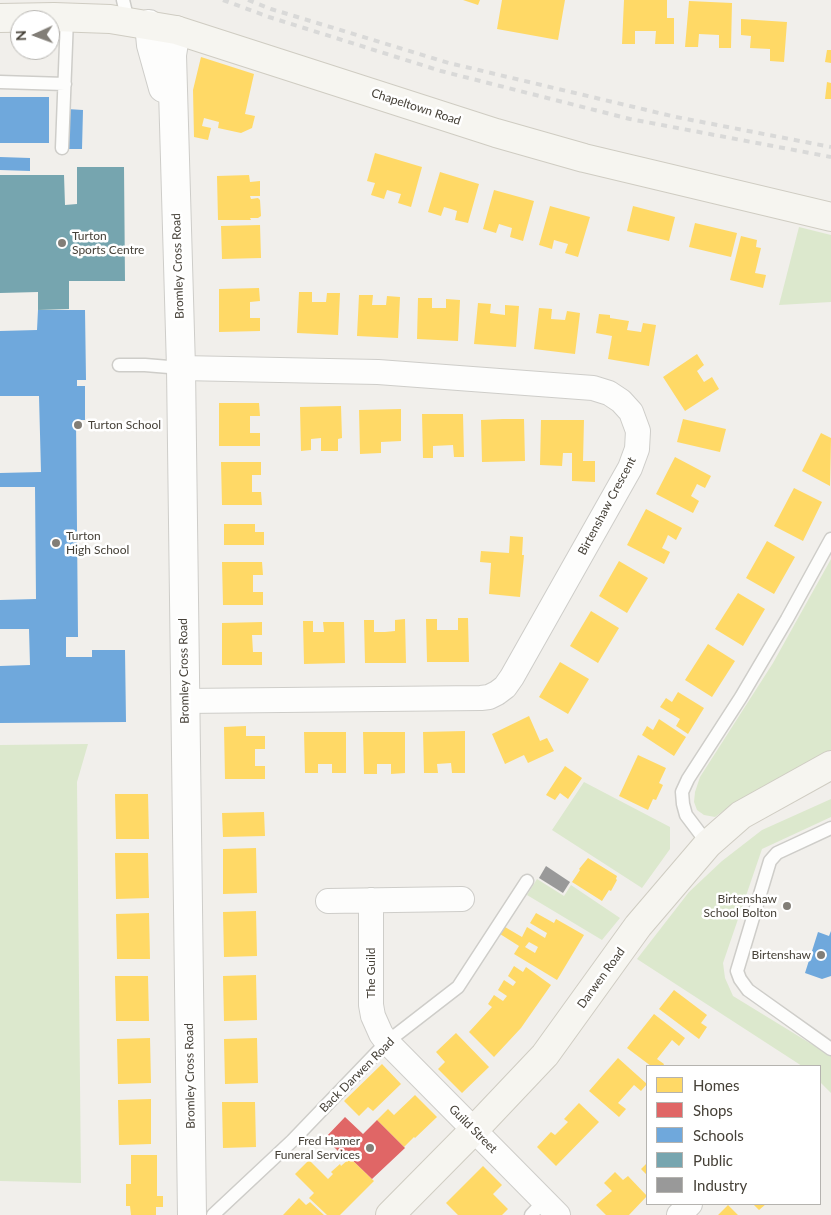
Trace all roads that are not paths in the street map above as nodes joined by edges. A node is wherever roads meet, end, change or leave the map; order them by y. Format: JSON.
{"nodes":[{"id":1,"x":133,"y":15,"type":"edge"},
{"id":2,"x":0,"y":18,"type":"edge"},
{"id":3,"x":67,"y":18,"type":"junction"},
{"id":4,"x":176,"y":30,"type":"junction"},
{"id":5,"x":0,"y":82,"type":"edge"},
{"id":6,"x":65,"y":84,"type":"junction"},
{"id":7,"x":174,"y":128,"type":"junction"},
{"id":8,"x":62,"y":148,"type":"dead end"},
{"id":9,"x":831,"y":217,"type":"edge"},
{"id":10,"x":119,"y":365,"type":"dead end"},
{"id":11,"x":181,"y":368,"type":"junction"},
{"id":12,"x":831,"y":540,"type":"edge"},
{"id":13,"x":184,"y":701,"type":"junction"},
{"id":14,"x":831,"y":765,"type":"edge"},
{"id":15,"x":831,"y":828,"type":"edge"},
{"id":16,"x":708,"y":844,"type":"junction"},
{"id":17,"x":526,"y":881,"type":"dead end"},
{"id":18,"x":371,"y":900,"type":"junction"},
{"id":19,"x":462,"y":900,"type":"dead end"},
{"id":20,"x":328,"y":901,"type":"dead end"},
{"id":21,"x":387,"y":1042,"type":"junction"},
{"id":22,"x":831,"y":1049,"type":"edge"},
{"id":23,"x":474,"y":1130,"type":"junction"},
{"id":24,"x":689,"y":1205,"type":"edge"},
{"id":25,"x":545,"y":1210,"type":"edge"},
{"id":26,"x":192,"y":1215,"type":"edge"},
{"id":27,"x":213,"y":1215,"type":"edge"},
{"id":28,"x":390,"y":1215,"type":"edge"},
{"id":29,"x":679,"y":1215,"type":"edge"}],
"edges":[{"from":1,"to":3,"type":"main road","name":"Chapeltown Road"},
{"from":1,"to":4,"type":"main road","name":"Chapeltown Road"},
{"from":1,"to":7,"type":"street","name":"Bromley Cross Road"},
{"from":2,"to":3,"type":"main road","name":"Chapeltown Road"},
{"from":3,"to":6,"type":"lane"},
{"from":4,"to":7,"type":"street","name":"Bromley Cross Road"},
{"from":4,"to":9,"type":"main road","name":"Chapeltown Road"},
{"from":5,"to":6,"type":"lane"},
{"from":6,"to":8,"type":"lane"},
{"from":7,"to":11,"type":"street","name":"Bromley Cross Road"},
{"from":10,"to":11,"type":"lane"},
{"from":11,"to":13,"type":"street","name":"Bromley Cross Road"},
{"from":11,"to":13,"type":"street","name":"Birtenshaw Crescent"},
{"from":12,"to":16,"type":"lane"},
{"from":13,"to":26,"type":"street","name":"Bromley Cross Road"},
{"from":14,"to":16,"type":"main road","name":"Darwen Road"},
{"from":15,"to":22,"type":"lane"},
{"from":16,"to":23,"type":"main road","name":"Darwen Road"},
{"from":17,"to":21,"type":"lane","name":"Back Darwen Road"},
{"from":18,"to":19,"type":"street"},
{"from":18,"to":20,"type":"street"},
{"from":18,"to":21,"type":"street","name":"The Guild"},
{"from":21,"to":23,"type":"street","name":"Guild Street"},
{"from":21,"to":27,"type":"lane","name":"Back Darwen Road"},
{"from":23,"to":25,"type":"street","name":"Guild Street"},
{"from":23,"to":28,"type":"main road","name":"Darwen Road"},
{"from":24,"to":29,"type":"street"}]}
